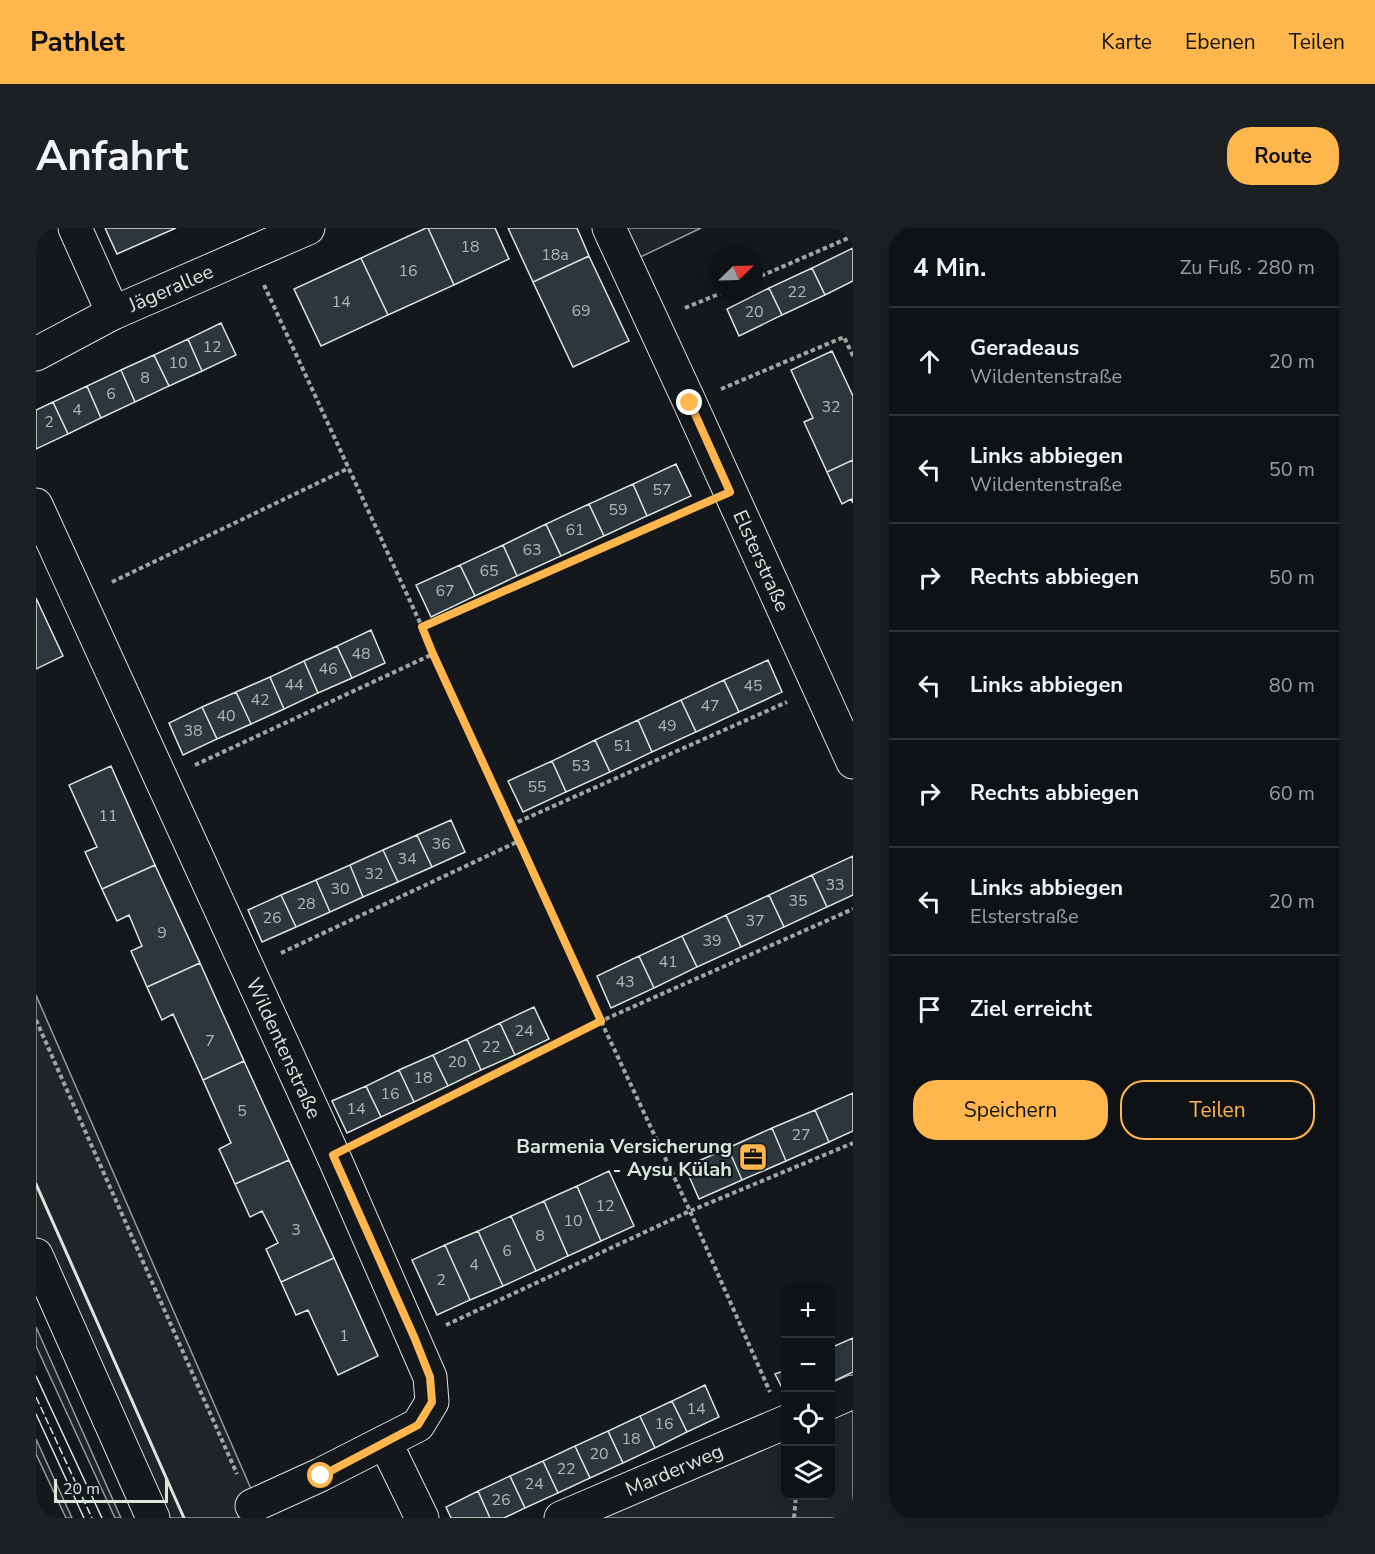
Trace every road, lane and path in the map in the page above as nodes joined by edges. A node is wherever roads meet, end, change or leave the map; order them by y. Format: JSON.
{"nodes":[{"id":1,"x":75,"y":228,"type":"edge"},
{"id":2,"x":308,"y":228,"type":"edge"},
{"id":3,"x":609,"y":228,"type":"edge"},
{"id":4,"x":853,"y":236,"type":"edge"},
{"id":5,"x":250,"y":255,"type":"junction"},
{"id":6,"x":763,"y":275,"type":"edge"},
{"id":7,"x":709,"y":298,"type":"edge"},
{"id":8,"x":113,"y":313,"type":"junction"},
{"id":9,"x":653,"y":322,"type":"junction"},
{"id":10,"x":36,"y":354,"type":"edge"},
{"id":11,"x":853,"y":356,"type":"edge"},
{"id":12,"x":690,"y":403,"type":"junction"},
{"id":13,"x":349,"y":468,"type":"junction"},
{"id":14,"x":730,"y":492,"type":"junction"},
{"id":15,"x":36,"y":505,"type":"edge"},
{"id":16,"x":78,"y":598,"type":"junction"},
{"id":17,"x":422,"y":627,"type":"junction"},
{"id":18,"x":433,"y":654,"type":"junction"},
{"id":19,"x":819,"y":688,"type":"junction"},
{"id":20,"x":853,"y":762,"type":"edge"},
{"id":21,"x":162,"y":781,"type":"junction"},
{"id":22,"x":511,"y":825,"type":"junction"},
{"id":23,"x":519,"y":841,"type":"junction"},
{"id":24,"x":853,"y":909,"type":"edge"},
{"id":25,"x":247,"y":968,"type":"junction"},
{"id":26,"x":36,"y":1020,"type":"edge"},
{"id":27,"x":601,"y":1021,"type":"junction"},
{"id":28,"x":853,"y":1143,"type":"edge"},
{"id":29,"x":333,"y":1155,"type":"junction"},
{"id":30,"x":690,"y":1211,"type":"junction"},
{"id":31,"x":36,"y":1255,"type":"edge"},
{"id":32,"x":415,"y":1339,"type":"junction"},
{"id":33,"x":853,"y":1392,"type":"edge"},
{"id":34,"x":835,"y":1400,"type":"edge"},
{"id":35,"x":781,"y":1415,"type":"edge"},
{"id":36,"x":781,"y":1423,"type":"edge"},
{"id":37,"x":385,"y":1442,"type":"junction"},
{"id":38,"x":796,"y":1500,"type":"edge"},
{"id":39,"x":252,"y":1506,"type":"joint"},
{"id":40,"x":153,"y":1518,"type":"edge"},
{"id":41,"x":422,"y":1518,"type":"edge"},
{"id":42,"x":561,"y":1518,"type":"edge"},
{"id":43,"x":794,"y":1518,"type":"edge"}],
"edges":[{"from":1,"to":8,"type":"street"},
{"from":2,"to":5,"type":"street","name":"Jägerallee"},
{"from":3,"to":9,"type":"street","name":"Elsterstraße"},
{"from":4,"to":6,"type":"path"},
{"from":5,"to":8,"type":"street","name":"Jägerallee"},
{"from":5,"to":13,"type":"path"},
{"from":7,"to":9,"type":"path"},
{"from":8,"to":10,"type":"street","name":"Jägerallee"},
{"from":9,"to":12,"type":"street","name":"Elsterstraße"},
{"from":11,"to":12,"type":"path"},
{"from":12,"to":14,"type":"street","name":"Elsterstraße"},
{"from":13,"to":16,"type":"path"},
{"from":13,"to":17,"type":"path"},
{"from":14,"to":17,"type":"path"},
{"from":14,"to":19,"type":"street","name":"Elsterstraße"},
{"from":15,"to":16,"type":"street","name":"Wildentenstraße"},
{"from":16,"to":21,"type":"street","name":"Wildentenstraße"},
{"from":17,"to":18,"type":"path"},
{"from":18,"to":21,"type":"path"},
{"from":18,"to":22,"type":"path"},
{"from":19,"to":20,"type":"street","name":"Elsterstraße"},
{"from":19,"to":22,"type":"path"},
{"from":21,"to":25,"type":"street","name":"Wildentenstraße"},
{"from":22,"to":23,"type":"path"},
{"from":23,"to":25,"type":"path"},
{"from":23,"to":27,"type":"path"},
{"from":24,"to":27,"type":"path"},
{"from":25,"to":29,"type":"street","name":"Wildentenstraße"},
{"from":26,"to":39,"type":"path"},
{"from":27,"to":29,"type":"path"},
{"from":27,"to":30,"type":"path"},
{"from":28,"to":30,"type":"path"},
{"from":29,"to":32,"type":"street","name":"Wildentenstraße"},
{"from":30,"to":32,"type":"path"},
{"from":30,"to":35,"type":"path"},
{"from":31,"to":40,"type":"street"},
{"from":32,"to":37,"type":"street","name":"Wildentenstraße"},
{"from":33,"to":34,"type":"street"},
{"from":36,"to":42,"type":"street","name":"Marderweg"},
{"from":37,"to":39,"type":"street","name":"Wildentenstraße"},
{"from":37,"to":41,"type":"street"},
{"from":38,"to":43,"type":"path"}]}
